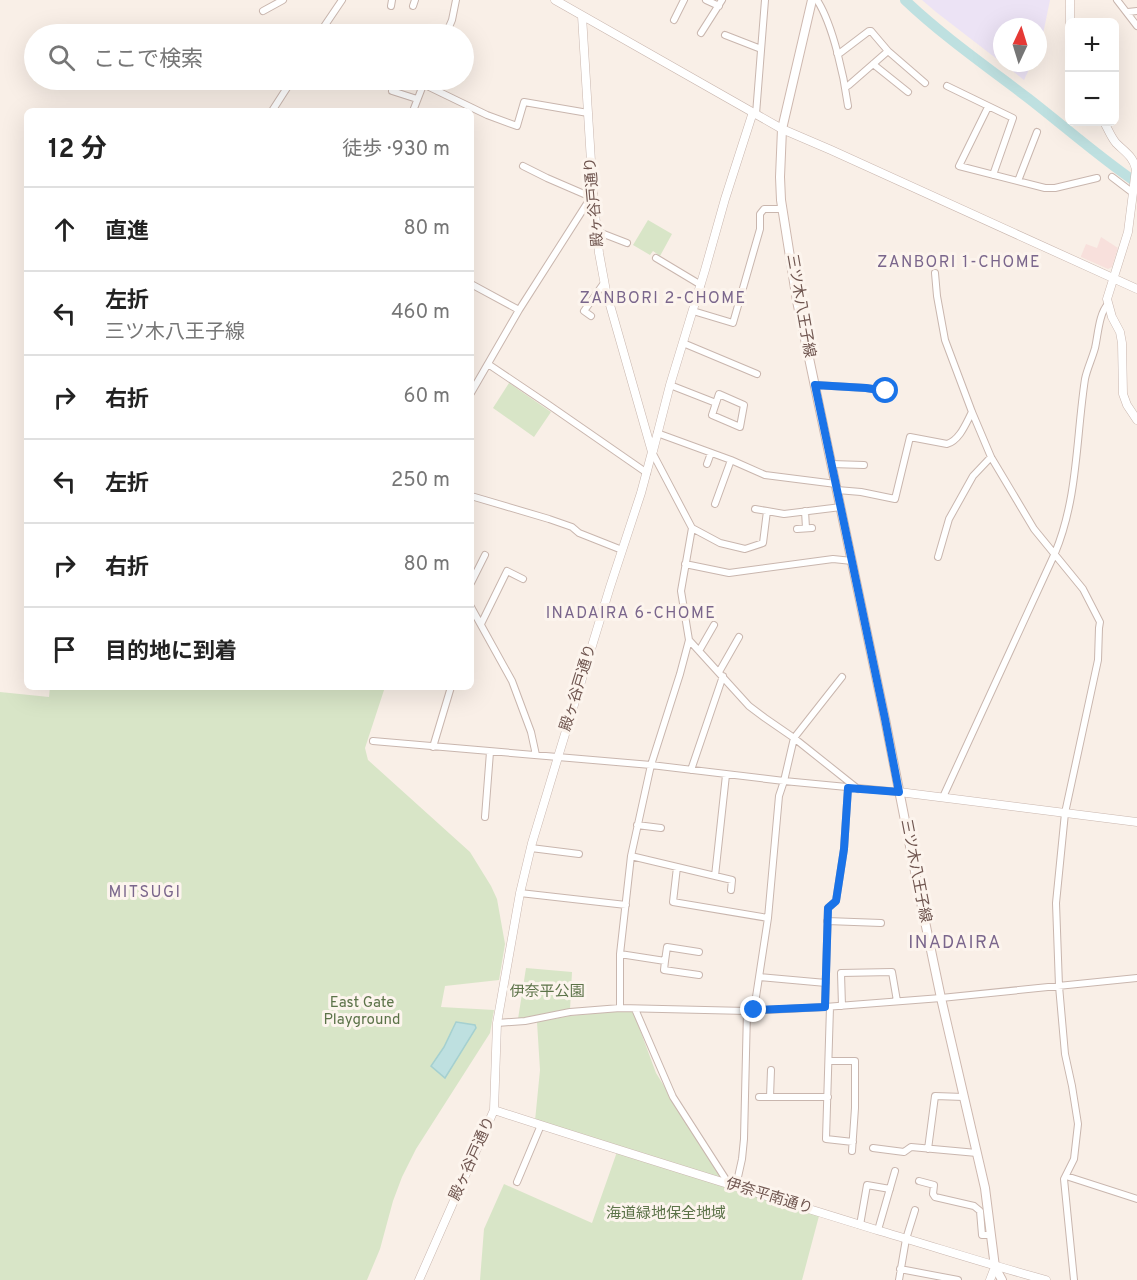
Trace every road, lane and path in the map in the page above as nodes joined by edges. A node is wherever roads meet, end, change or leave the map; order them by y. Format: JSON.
{"nodes":[{"id":1,"x":283,"y":0,"type":"edge"},
{"id":2,"x":342,"y":0,"type":"edge"},
{"id":3,"x":456,"y":0,"type":"edge"},
{"id":4,"x":557,"y":0,"type":"edge"},
{"id":5,"x":684,"y":0,"type":"edge"},
{"id":6,"x":706,"y":0,"type":"edge"},
{"id":7,"x":765,"y":0,"type":"edge"},
{"id":8,"x":812,"y":0,"type":"edge"},
{"id":9,"x":817,"y":0,"type":"edge"},
{"id":10,"x":1070,"y":0,"type":"edge"},
{"id":11,"x":1118,"y":0,"type":"edge"},
{"id":12,"x":720,"y":3,"type":"edge"},
{"id":13,"x":263,"y":11,"type":"dead end"},
{"id":14,"x":1137,"y":11,"type":"edge"},
{"id":15,"x":1128,"y":12,"type":"junction"},
{"id":16,"x":582,"y":16,"type":"junction"},
{"id":17,"x":1070,"y":18,"type":"edge"},
{"id":18,"x":674,"y":20,"type":"dead end"},
{"id":19,"x":326,"y":24,"type":"edge"},
{"id":20,"x":450,"y":24,"type":"edge"},
{"id":21,"x":1137,"y":26,"type":"edge"},
{"id":22,"x":701,"y":33,"type":"dead end"},
{"id":23,"x":725,"y":35,"type":"dead end"},
{"id":24,"x":761,"y":49,"type":"junction"},
{"id":25,"x":888,"y":51,"type":"junction"},
{"id":26,"x":837,"y":53,"type":"junction"},
{"id":27,"x":873,"y":64,"type":"junction"},
{"id":28,"x":925,"y":83,"type":"dead end"},
{"id":29,"x":947,"y":86,"type":"dead end"},
{"id":30,"x":846,"y":87,"type":"junction"},
{"id":31,"x":286,"y":90,"type":"edge"},
{"id":32,"x":421,"y":90,"type":"edge"},
{"id":33,"x":439,"y":90,"type":"edge"},
{"id":34,"x":392,"y":91,"type":"dead end"},
{"id":35,"x":908,"y":92,"type":"dead end"},
{"id":36,"x":417,"y":99,"type":"junction"},
{"id":37,"x":848,"y":106,"type":"dead end"},
{"id":38,"x":988,"y":106,"type":"junction"},
{"id":39,"x":275,"y":108,"type":"edge"},
{"id":40,"x":414,"y":108,"type":"edge"},
{"id":41,"x":474,"y":108,"type":"edge"},
{"id":42,"x":474,"y":108,"type":"edge"},
{"id":43,"x":588,"y":112,"type":"junction"},
{"id":44,"x":754,"y":113,"type":"junction"},
{"id":45,"x":1106,"y":126,"type":"edge"},
{"id":46,"x":782,"y":129,"type":"junction"},
{"id":47,"x":1037,"y":132,"type":"dead end"},
{"id":48,"x":523,"y":166,"type":"dead end"},
{"id":49,"x":1136,"y":172,"type":"edge"},
{"id":50,"x":993,"y":175,"type":"junction"},
{"id":51,"x":1112,"y":177,"type":"dead end"},
{"id":52,"x":1097,"y":178,"type":"dead end"},
{"id":53,"x":1018,"y":181,"type":"junction"},
{"id":54,"x":1133,"y":192,"type":"junction"},
{"id":55,"x":592,"y":195,"type":"junction"},
{"id":56,"x":782,"y":209,"type":"junction"},
{"id":57,"x":596,"y":231,"type":"junction"},
{"id":58,"x":627,"y":243,"type":"dead end"},
{"id":59,"x":656,"y":258,"type":"dead end"},
{"id":60,"x":935,"y":273,"type":"dead end"},
{"id":61,"x":1113,"y":278,"type":"junction"},
{"id":62,"x":604,"y":283,"type":"junction"},
{"id":63,"x":701,"y":285,"type":"junction"},
{"id":64,"x":474,"y":286,"type":"edge"},
{"id":65,"x":1137,"y":289,"type":"edge"},
{"id":66,"x":1107,"y":304,"type":"junction"},
{"id":67,"x":519,"y":310,"type":"junction"},
{"id":68,"x":693,"y":311,"type":"junction"},
{"id":69,"x":591,"y":316,"type":"dead end"},
{"id":70,"x":683,"y":343,"type":"junction"},
{"id":71,"x":488,"y":364,"type":"junction"},
{"id":72,"x":757,"y":374,"type":"dead end"},
{"id":73,"x":670,"y":385,"type":"junction"},
{"id":74,"x":815,"y":385,"type":"junction"},
{"id":75,"x":474,"y":388,"type":"edge"},
{"id":76,"x":886,"y":391,"type":"dead end"},
{"id":77,"x":716,"y":403,"type":"junction"},
{"id":78,"x":972,"y":412,"type":"junction"},
{"id":79,"x":1137,"y":420,"type":"edge"},
{"id":80,"x":657,"y":433,"type":"junction"},
{"id":81,"x":652,"y":452,"type":"junction"},
{"id":82,"x":711,"y":453,"type":"junction"},
{"id":83,"x":992,"y":457,"type":"junction"},
{"id":84,"x":731,"y":460,"type":"junction"},
{"id":85,"x":707,"y":464,"type":"dead end"},
{"id":86,"x":831,"y":464,"type":"junction"},
{"id":87,"x":864,"y":465,"type":"dead end"},
{"id":88,"x":647,"y":473,"type":"junction"},
{"id":89,"x":837,"y":487,"type":"junction"},
{"id":90,"x":474,"y":497,"type":"edge"},
{"id":91,"x":715,"y":504,"type":"dead end"},
{"id":92,"x":841,"y":507,"type":"junction"},
{"id":93,"x":755,"y":509,"type":"dead end"},
{"id":94,"x":767,"y":511,"type":"junction"},
{"id":95,"x":804,"y":511,"type":"junction"},
{"id":96,"x":692,"y":528,"type":"junction"},
{"id":97,"x":797,"y":529,"type":"dead end"},
{"id":98,"x":622,"y":550,"type":"junction"},
{"id":99,"x":1055,"y":553,"type":"junction"},
{"id":100,"x":485,"y":555,"type":"dead end"},
{"id":101,"x":938,"y":557,"type":"dead end"},
{"id":102,"x":852,"y":561,"type":"junction"},
{"id":103,"x":686,"y":564,"type":"junction"},
{"id":104,"x":474,"y":577,"type":"edge"},
{"id":105,"x":523,"y":579,"type":"dead end"},
{"id":106,"x":474,"y":612,"type":"edge"},
{"id":107,"x":481,"y":624,"type":"junction"},
{"id":108,"x":714,"y":625,"type":"dead end"},
{"id":109,"x":739,"y":637,"type":"dead end"},
{"id":110,"x":689,"y":640,"type":"junction"},
{"id":111,"x":699,"y":651,"type":"junction"},
{"id":112,"x":721,"y":674,"type":"junction"},
{"id":113,"x":842,"y":677,"type":"dead end"},
{"id":114,"x":450,"y":690,"type":"edge"},
{"id":115,"x":794,"y":738,"type":"junction"},
{"id":116,"x":373,"y":741,"type":"dead end"},
{"id":117,"x":433,"y":747,"type":"junction"},
{"id":118,"x":490,"y":752,"type":"junction"},
{"id":119,"x":536,"y":755,"type":"junction"},
{"id":120,"x":558,"y":757,"type":"junction"},
{"id":121,"x":651,"y":765,"type":"junction"},
{"id":122,"x":691,"y":770,"type":"junction"},
{"id":123,"x":726,"y":775,"type":"junction"},
{"id":124,"x":784,"y":782,"type":"junction"},
{"id":125,"x":848,"y":788,"type":"junction"},
{"id":126,"x":858,"y":789,"type":"junction"},
{"id":127,"x":899,"y":792,"type":"junction"},
{"id":128,"x":943,"y":797,"type":"junction"},
{"id":129,"x":1065,"y":813,"type":"junction"},
{"id":130,"x":485,"y":817,"type":"dead end"},
{"id":131,"x":1137,"y":822,"type":"edge"},
{"id":132,"x":637,"y":825,"type":"junction"},
{"id":133,"x":662,"y":828,"type":"dead end"},
{"id":134,"x":531,"y":848,"type":"junction"},
{"id":135,"x":579,"y":854,"type":"dead end"},
{"id":136,"x":631,"y":856,"type":"junction"},
{"id":137,"x":677,"y":867,"type":"junction"},
{"id":138,"x":715,"y":876,"type":"junction"},
{"id":139,"x":731,"y":890,"type":"dead end"},
{"id":140,"x":520,"y":893,"type":"junction"},
{"id":141,"x":626,"y":905,"type":"junction"},
{"id":142,"x":768,"y":918,"type":"junction"},
{"id":143,"x":827,"y":921,"type":"junction"},
{"id":144,"x":881,"y":923,"type":"dead end"},
{"id":145,"x":699,"y":952,"type":"dead end"},
{"id":146,"x":620,"y":954,"type":"junction"},
{"id":147,"x":665,"y":962,"type":"junction"},
{"id":148,"x":699,"y":975,"type":"dead end"},
{"id":149,"x":760,"y":977,"type":"junction"},
{"id":150,"x":1137,"y":978,"type":"edge"},
{"id":151,"x":826,"y":983,"type":"junction"},
{"id":152,"x":1059,"y":986,"type":"junction"},
{"id":153,"x":941,"y":998,"type":"junction"},
{"id":154,"x":897,"y":1001,"type":"junction"},
{"id":155,"x":842,"y":1006,"type":"junction"},
{"id":156,"x":828,"y":1007,"type":"junction"},
{"id":157,"x":620,"y":1008,"type":"junction"},
{"id":158,"x":635,"y":1009,"type":"junction"},
{"id":159,"x":754,"y":1010,"type":"junction"},
{"id":160,"x":747,"y":1011,"type":"junction"},
{"id":161,"x":497,"y":1023,"type":"junction"},
{"id":162,"x":829,"y":1061,"type":"junction"},
{"id":163,"x":771,"y":1070,"type":"dead end"},
{"id":164,"x":759,"y":1097,"type":"dead end"},
{"id":165,"x":770,"y":1097,"type":"junction"},
{"id":166,"x":828,"y":1097,"type":"junction"},
{"id":167,"x":964,"y":1097,"type":"junction"},
{"id":168,"x":494,"y":1110,"type":"junction"},
{"id":169,"x":541,"y":1125,"type":"junction"},
{"id":170,"x":853,"y":1142,"type":"junction"},
{"id":171,"x":873,"y":1148,"type":"dead end"},
{"id":172,"x":928,"y":1149,"type":"junction"},
{"id":173,"x":852,"y":1151,"type":"dead end"},
{"id":174,"x":977,"y":1153,"type":"junction"},
{"id":175,"x":895,"y":1171,"type":"dead end"},
{"id":176,"x":1066,"y":1176,"type":"junction"},
{"id":177,"x":919,"y":1181,"type":"dead end"},
{"id":178,"x":517,"y":1182,"type":"dead end"},
{"id":179,"x":727,"y":1184,"type":"junction"},
{"id":180,"x":736,"y":1186,"type":"junction"},
{"id":181,"x":890,"y":1189,"type":"junction"},
{"id":182,"x":1137,"y":1199,"type":"edge"},
{"id":183,"x":915,"y":1210,"type":"dead end"},
{"id":184,"x":860,"y":1225,"type":"junction"},
{"id":185,"x":878,"y":1230,"type":"junction"},
{"id":186,"x":990,"y":1235,"type":"junction"},
{"id":187,"x":906,"y":1239,"type":"junction"},
{"id":188,"x":995,"y":1267,"type":"junction"},
{"id":189,"x":900,"y":1269,"type":"junction"},
{"id":190,"x":421,"y":1279,"type":"edge"},
{"id":191,"x":899,"y":1280,"type":"edge"},
{"id":192,"x":958,"y":1280,"type":"edge"},
{"id":193,"x":990,"y":1280,"type":"edge"},
{"id":194,"x":1002,"y":1280,"type":"edge"},
{"id":195,"x":1046,"y":1280,"type":"edge"},
{"id":196,"x":1074,"y":1280,"type":"edge"}],
"edges":[{"from":1,"to":13,"type":"street"},
{"from":2,"to":19,"type":"street"},
{"from":3,"to":20,"type":"street"},
{"from":4,"to":16,"type":"street"},
{"from":5,"to":18,"type":"street"},
{"from":6,"to":12,"type":"street"},
{"from":7,"to":24,"type":"street"},
{"from":8,"to":46,"type":"main road","name":"三ツ木八王子線"},
{"from":9,"to":26,"type":"street"},
{"from":10,"to":17,"type":"street"},
{"from":11,"to":15,"type":"street"},
{"from":12,"to":22,"type":"street"},
{"from":14,"to":15,"type":"street"},
{"from":15,"to":21,"type":"street"},
{"from":16,"to":43,"type":"street","name":"殿ヶ谷戸通り"},
{"from":16,"to":44,"type":"street"},
{"from":23,"to":24,"type":"street"},
{"from":24,"to":44,"type":"street"},
{"from":25,"to":26,"type":"street"},
{"from":25,"to":27,"type":"street"},
{"from":25,"to":28,"type":"street"},
{"from":26,"to":30,"type":"street"},
{"from":27,"to":30,"type":"street"},
{"from":27,"to":35,"type":"street"},
{"from":29,"to":38,"type":"street"},
{"from":30,"to":37,"type":"street"},
{"from":31,"to":39,"type":"street"},
{"from":32,"to":36,"type":"street"},
{"from":33,"to":41,"type":"street"},
{"from":34,"to":36,"type":"street"},
{"from":36,"to":40,"type":"street"},
{"from":38,"to":50,"type":"street"},
{"from":38,"to":50,"type":"street"},
{"from":42,"to":43,"type":"street"},
{"from":43,"to":55,"type":"street","name":"殿ヶ谷戸通り"},
{"from":44,"to":46,"type":"street"},
{"from":44,"to":63,"type":"street"},
{"from":45,"to":49,"type":"street"},
{"from":46,"to":56,"type":"main road","name":"三ツ木八王子線"},
{"from":46,"to":61,"type":"street"},
{"from":47,"to":53,"type":"street"},
{"from":48,"to":55,"type":"street"},
{"from":49,"to":54,"type":"street"},
{"from":50,"to":53,"type":"street"},
{"from":51,"to":54,"type":"street"},
{"from":52,"to":53,"type":"street"},
{"from":54,"to":61,"type":"street"},
{"from":55,"to":57,"type":"street","name":"殿ヶ谷戸通り"},
{"from":55,"to":67,"type":"street"},
{"from":56,"to":68,"type":"street"},
{"from":56,"to":74,"type":"main road","name":"三ツ木八王子線"},
{"from":57,"to":58,"type":"street"},
{"from":57,"to":62,"type":"street","name":"殿ヶ谷戸通り"},
{"from":59,"to":63,"type":"street"},
{"from":60,"to":78,"type":"street"},
{"from":61,"to":65,"type":"street"},
{"from":61,"to":66,"type":"street"},
{"from":62,"to":69,"type":"street"},
{"from":62,"to":81,"type":"street","name":"殿ヶ谷戸通り"},
{"from":63,"to":68,"type":"street"},
{"from":64,"to":67,"type":"street"},
{"from":66,"to":79,"type":"street"},
{"from":66,"to":99,"type":"street"},
{"from":67,"to":71,"type":"street"},
{"from":68,"to":70,"type":"street"},
{"from":70,"to":72,"type":"street"},
{"from":70,"to":73,"type":"street"},
{"from":71,"to":75,"type":"street"},
{"from":71,"to":88,"type":"street"},
{"from":73,"to":77,"type":"street"},
{"from":73,"to":80,"type":"street"},
{"from":74,"to":76,"type":"street"},
{"from":74,"to":86,"type":"main road","name":"三ツ木八王子線"},
{"from":77,"to":77,"type":"street"},
{"from":78,"to":83,"type":"street"},
{"from":78,"to":89,"type":"street"},
{"from":80,"to":81,"type":"street"},
{"from":80,"to":82,"type":"street"},
{"from":81,"to":88,"type":"street","name":"殿ヶ谷戸通り"},
{"from":81,"to":96,"type":"street"},
{"from":82,"to":84,"type":"street"},
{"from":82,"to":85,"type":"street"},
{"from":83,"to":99,"type":"street"},
{"from":83,"to":101,"type":"street"},
{"from":84,"to":89,"type":"street"},
{"from":84,"to":91,"type":"street"},
{"from":86,"to":87,"type":"street"},
{"from":86,"to":89,"type":"main road","name":"三ツ木八王子線"},
{"from":88,"to":98,"type":"street","name":"殿ヶ谷戸通り"},
{"from":89,"to":92,"type":"main road","name":"三ツ木八王子線"},
{"from":90,"to":98,"type":"street"},
{"from":92,"to":95,"type":"street"},
{"from":92,"to":102,"type":"main road","name":"三ツ木八王子線"},
{"from":93,"to":94,"type":"street"},
{"from":94,"to":95,"type":"street"},
{"from":94,"to":96,"type":"street"},
{"from":95,"to":97,"type":"street"},
{"from":96,"to":103,"type":"street"},
{"from":98,"to":120,"type":"street","name":"殿ヶ谷戸通り"},
{"from":99,"to":128,"type":"street"},
{"from":99,"to":129,"type":"street"},
{"from":100,"to":104,"type":"street"},
{"from":102,"to":103,"type":"street"},
{"from":102,"to":127,"type":"main road","name":"三ツ木八王子線"},
{"from":103,"to":110,"type":"street"},
{"from":105,"to":107,"type":"street"},
{"from":106,"to":107,"type":"street"},
{"from":107,"to":119,"type":"street"},
{"from":108,"to":111,"type":"street"},
{"from":109,"to":112,"type":"street"},
{"from":110,"to":111,"type":"street"},
{"from":110,"to":121,"type":"street"},
{"from":111,"to":112,"type":"street"},
{"from":112,"to":115,"type":"street"},
{"from":112,"to":122,"type":"street"},
{"from":113,"to":115,"type":"street"},
{"from":114,"to":117,"type":"street"},
{"from":115,"to":124,"type":"street"},
{"from":115,"to":126,"type":"street"},
{"from":116,"to":117,"type":"street"},
{"from":117,"to":118,"type":"street"},
{"from":118,"to":119,"type":"street"},
{"from":118,"to":130,"type":"street"},
{"from":119,"to":120,"type":"street"},
{"from":120,"to":121,"type":"street"},
{"from":120,"to":134,"type":"street","name":"殿ヶ谷戸通り"},
{"from":121,"to":122,"type":"street"},
{"from":121,"to":132,"type":"street"},
{"from":122,"to":123,"type":"street"},
{"from":123,"to":124,"type":"street"},
{"from":123,"to":138,"type":"street"},
{"from":124,"to":125,"type":"street"},
{"from":124,"to":142,"type":"street"},
{"from":125,"to":126,"type":"street"},
{"from":125,"to":143,"type":"street"},
{"from":126,"to":127,"type":"street"},
{"from":127,"to":128,"type":"street"},
{"from":127,"to":153,"type":"main road","name":"三ツ木八王子線"},
{"from":128,"to":129,"type":"street"},
{"from":129,"to":131,"type":"street"},
{"from":129,"to":152,"type":"street"},
{"from":132,"to":133,"type":"street"},
{"from":132,"to":136,"type":"street"},
{"from":134,"to":135,"type":"street"},
{"from":134,"to":140,"type":"street","name":"殿ヶ谷戸通り"},
{"from":136,"to":137,"type":"street"},
{"from":136,"to":141,"type":"street"},
{"from":137,"to":138,"type":"street"},
{"from":137,"to":142,"type":"street"},
{"from":138,"to":139,"type":"street"},
{"from":140,"to":141,"type":"street"},
{"from":140,"to":161,"type":"street","name":"殿ヶ谷戸通り"},
{"from":141,"to":146,"type":"street"},
{"from":142,"to":149,"type":"street"},
{"from":143,"to":144,"type":"street"},
{"from":143,"to":151,"type":"street"},
{"from":145,"to":147,"type":"street"},
{"from":146,"to":147,"type":"street"},
{"from":146,"to":157,"type":"street"},
{"from":147,"to":148,"type":"street"},
{"from":149,"to":151,"type":"street"},
{"from":149,"to":159,"type":"street"},
{"from":150,"to":152,"type":"street"},
{"from":151,"to":156,"type":"street"},
{"from":152,"to":153,"type":"street"},
{"from":152,"to":176,"type":"street"},
{"from":153,"to":154,"type":"street"},
{"from":153,"to":167,"type":"main road","name":"三ツ木八王子線"},
{"from":154,"to":155,"type":"street"},
{"from":154,"to":155,"type":"street"},
{"from":155,"to":156,"type":"street"},
{"from":156,"to":159,"type":"street"},
{"from":156,"to":162,"type":"street"},
{"from":157,"to":158,"type":"street"},
{"from":157,"to":161,"type":"street"},
{"from":158,"to":160,"type":"street"},
{"from":158,"to":179,"type":"street"},
{"from":159,"to":160,"type":"street"},
{"from":160,"to":180,"type":"street"},
{"from":161,"to":168,"type":"street","name":"殿ヶ谷戸通り"},
{"from":162,"to":166,"type":"street"},
{"from":162,"to":170,"type":"street"},
{"from":163,"to":165,"type":"street"},
{"from":164,"to":165,"type":"street"},
{"from":165,"to":166,"type":"street"},
{"from":166,"to":170,"type":"street"},
{"from":167,"to":172,"type":"street"},
{"from":167,"to":174,"type":"main road","name":"三ツ木八王子線"},
{"from":168,"to":169,"type":"street","name":"伊奈平南通り"},
{"from":168,"to":190,"type":"street","name":"殿ヶ谷戸通り"},
{"from":169,"to":178,"type":"street"},
{"from":169,"to":179,"type":"street","name":"伊奈平南通り"},
{"from":170,"to":173,"type":"street"},
{"from":171,"to":172,"type":"street"},
{"from":172,"to":174,"type":"street"},
{"from":174,"to":186,"type":"main road","name":"三ツ木八王子線"},
{"from":175,"to":181,"type":"street"},
{"from":176,"to":182,"type":"street"},
{"from":176,"to":196,"type":"street"},
{"from":177,"to":186,"type":"street"},
{"from":179,"to":180,"type":"street","name":"伊奈平南通り"},
{"from":180,"to":184,"type":"street","name":"伊奈平南通り"},
{"from":181,"to":184,"type":"street"},
{"from":181,"to":185,"type":"street"},
{"from":183,"to":187,"type":"street"},
{"from":184,"to":185,"type":"street","name":"伊奈平南通り"},
{"from":185,"to":187,"type":"street","name":"伊奈平南通り"},
{"from":186,"to":188,"type":"main road","name":"三ツ木八王子線"},
{"from":187,"to":188,"type":"street","name":"伊奈平南通り"},
{"from":187,"to":189,"type":"street"},
{"from":188,"to":193,"type":"street"},
{"from":188,"to":194,"type":"main road","name":"三ツ木八王子線"},
{"from":188,"to":195,"type":"street","name":"伊奈平南通り"},
{"from":189,"to":191,"type":"street"},
{"from":189,"to":192,"type":"street"}]}
